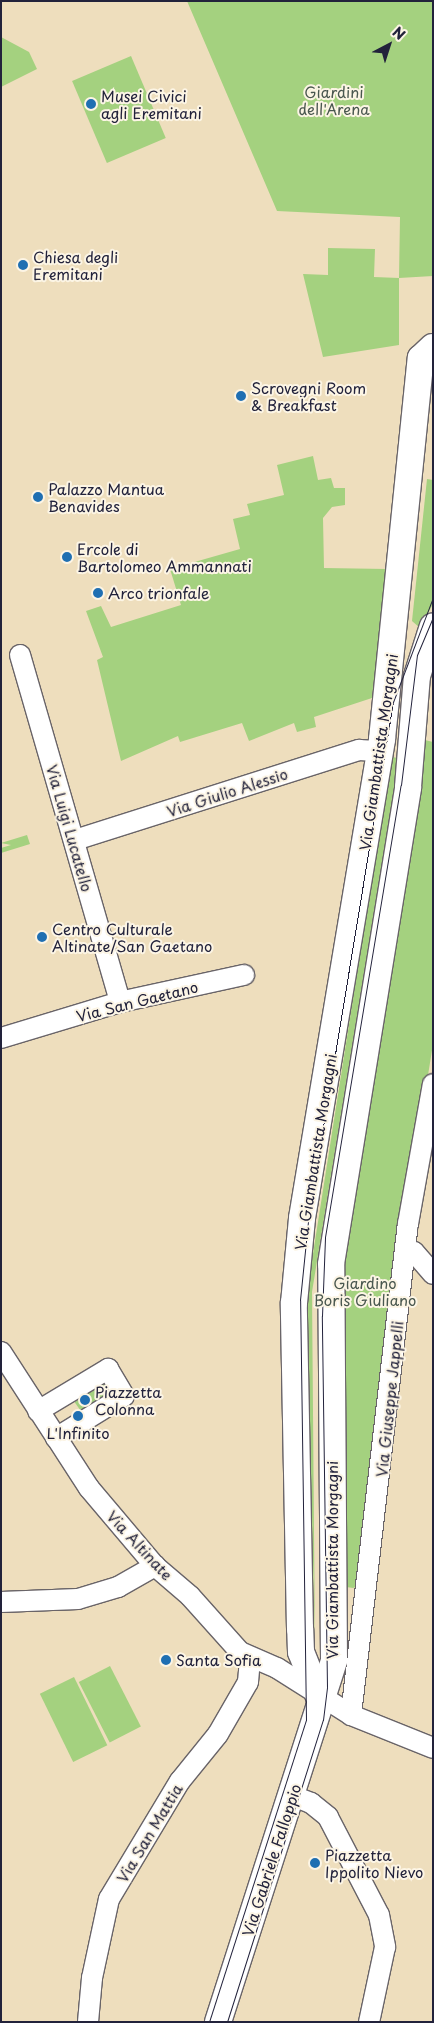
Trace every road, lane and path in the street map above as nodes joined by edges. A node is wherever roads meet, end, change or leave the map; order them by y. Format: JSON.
{"nodes":[{"id":1,"x":427,"y":352,"type":"edge"},
{"id":2,"x":396,"y":628,"type":"junction"},
{"id":3,"x":430,"y":641,"type":"edge"},
{"id":4,"x":20,"y":655,"type":"dead end"},
{"id":5,"x":381,"y":751,"type":"junction"},
{"id":6,"x":75,"y":840,"type":"junction"},
{"id":7,"x":244,"y":975,"type":"dead end"},
{"id":8,"x":120,"y":1002,"type":"junction"},
{"id":9,"x":1,"y":1038,"type":"edge"},
{"id":10,"x":433,"y":1084,"type":"edge"},
{"id":11,"x":405,"y":1252,"type":"junction"},
{"id":12,"x":433,"y":1274,"type":"edge"},
{"id":13,"x":1,"y":1352,"type":"edge"},
{"id":14,"x":38,"y":1411,"type":"junction"},
{"id":15,"x":56,"y":1438,"type":"junction"},
{"id":16,"x":155,"y":1566,"type":"junction"},
{"id":17,"x":1,"y":1602,"type":"edge"},
{"id":18,"x":250,"y":1660,"type":"junction"},
{"id":19,"x":319,"y":1697,"type":"junction"},
{"id":20,"x":351,"y":1715,"type":"junction"},
{"id":21,"x":430,"y":1742,"type":"edge"},
{"id":22,"x":293,"y":1796,"type":"junction"},
{"id":23,"x":88,"y":2022,"type":"edge"},
{"id":24,"x":218,"y":2022,"type":"edge"},
{"id":25,"x":369,"y":2022,"type":"edge"}],
"edges":[{"from":1,"to":2,"type":"street","name":"Via Giambattista Morgagni"},
{"from":2,"to":3,"type":"street","name":"Via Giambattista Morgagni"},
{"from":2,"to":5,"type":"street","name":"Via Giambattista Morgagni"},
{"from":3,"to":19,"type":"street","name":"Via Giambattista Morgagni"},
{"from":4,"to":6,"type":"street","name":"Via Luigi Lucatello"},
{"from":5,"to":6,"type":"street","name":"Via Giulio Alessio"},
{"from":5,"to":19,"type":"street","name":"Via Giambattista Morgagni"},
{"from":6,"to":8,"type":"street","name":"Via Luigi Lucatello"},
{"from":7,"to":8,"type":"street","name":"Via San Gaetano"},
{"from":8,"to":9,"type":"street","name":"Via San Gaetano"},
{"from":10,"to":11,"type":"street","name":"Via Giuseppe Jappelli"},
{"from":11,"to":12,"type":"street"},
{"from":11,"to":20,"type":"street","name":"Via Giuseppe Jappelli"},
{"from":13,"to":14,"type":"street","name":"Via Altinate"},
{"from":14,"to":15,"type":"street","name":"Via Altinate"},
{"from":14,"to":15,"type":"street"},
{"from":15,"to":16,"type":"street","name":"Via Altinate"},
{"from":16,"to":17,"type":"street"},
{"from":16,"to":18,"type":"street","name":"Via Altinate"},
{"from":18,"to":19,"type":"street","name":"Via Altinate"},
{"from":18,"to":23,"type":"street","name":"Via San Mattia"},
{"from":19,"to":20,"type":"street","name":"Via Altinate"},
{"from":19,"to":22,"type":"street","name":"Via Gabriele Falloppio"},
{"from":20,"to":21,"type":"street","name":"Via Altinate"},
{"from":22,"to":24,"type":"street","name":"Via Gabriele Falloppio"},
{"from":22,"to":25,"type":"street"}]}
